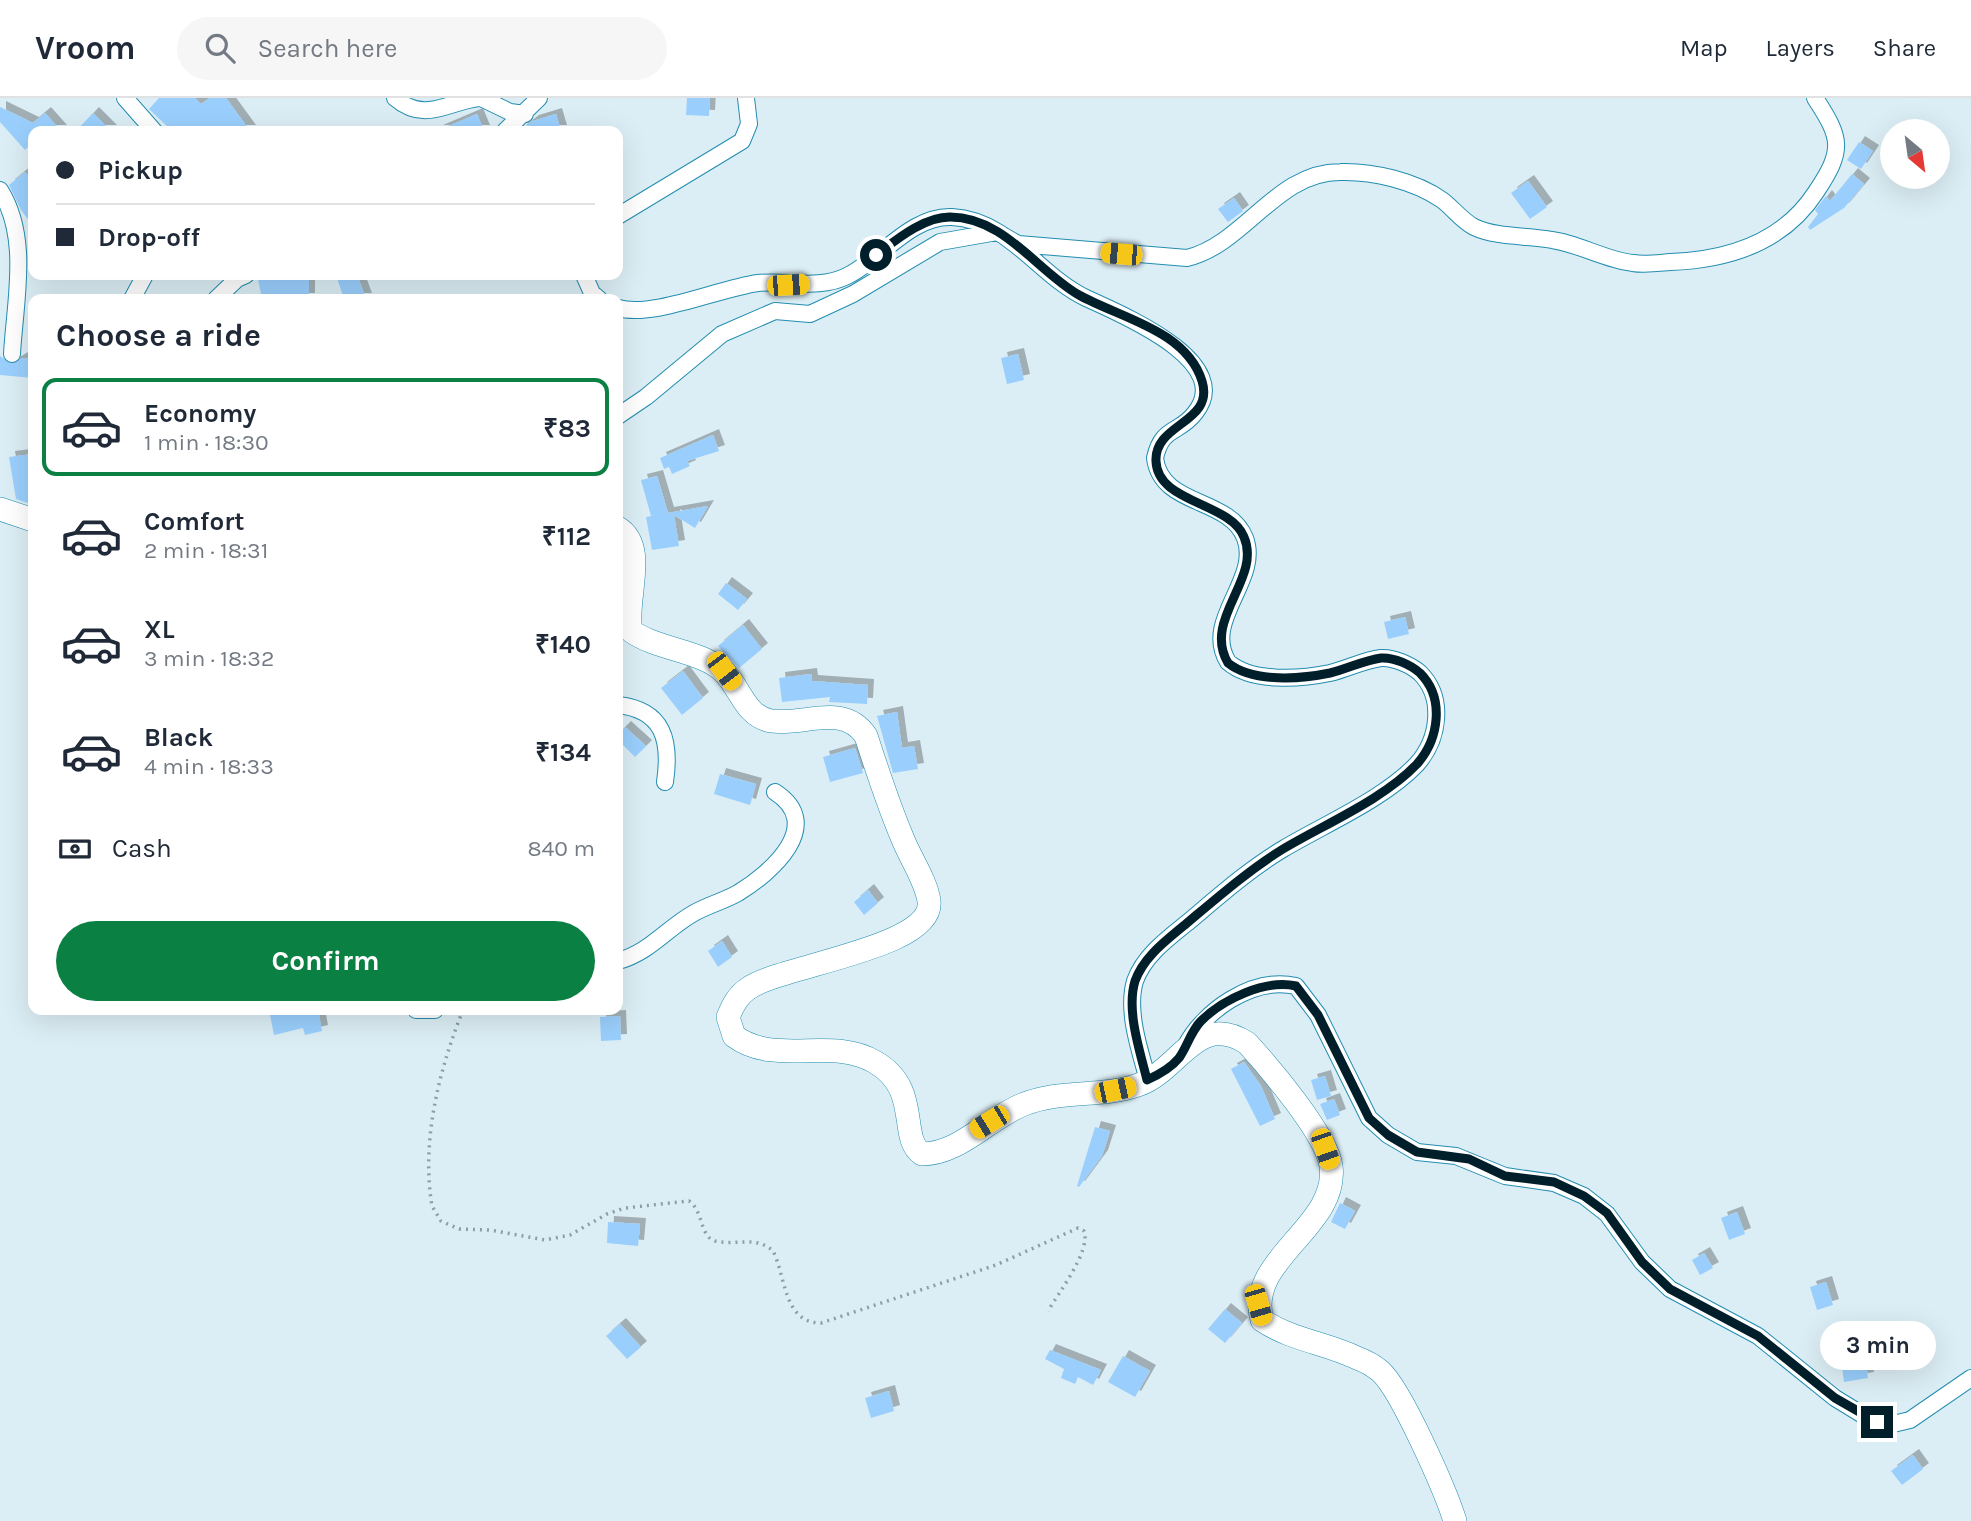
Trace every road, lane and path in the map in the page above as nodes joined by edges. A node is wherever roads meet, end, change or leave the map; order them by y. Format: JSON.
{"nodes":[{"id":1,"x":125,"y":98,"type":"edge"},
{"id":2,"x":395,"y":98,"type":"edge"},
{"id":3,"x":480,"y":98,"type":"edge"},
{"id":4,"x":539,"y":98,"type":"edge"},
{"id":5,"x":746,"y":98,"type":"edge"},
{"id":6,"x":1815,"y":98,"type":"edge"},
{"id":7,"x":525,"y":114,"type":"junction"},
{"id":8,"x":150,"y":126,"type":"edge"},
{"id":9,"x":511,"y":126,"type":"edge"},
{"id":10,"x":0,"y":190,"type":"edge"},
{"id":11,"x":623,"y":213,"type":"edge"},
{"id":12,"x":997,"y":232,"type":"junction"},
{"id":13,"x":236,"y":280,"type":"edge"},
{"id":14,"x":221,"y":294,"type":"edge"},
{"id":15,"x":623,"y":309,"type":"edge"},
{"id":16,"x":12,"y":354,"type":"dead end"},
{"id":17,"x":623,"y":413,"type":"edge"},
{"id":18,"x":0,"y":509,"type":"edge"},
{"id":19,"x":28,"y":518,"type":"edge"},
{"id":20,"x":623,"y":533,"type":"edge"},
{"id":21,"x":623,"y":706,"type":"edge"},
{"id":22,"x":665,"y":782,"type":"dead end"},
{"id":23,"x":775,"y":792,"type":"dead end"},
{"id":24,"x":623,"y":959,"type":"edge"},
{"id":25,"x":461,"y":1015,"type":"edge"},
{"id":26,"x":1185,"y":1047,"type":"junction"},
{"id":27,"x":1147,"y":1080,"type":"junction"},
{"id":28,"x":1048,"y":1311,"type":"dead end"},
{"id":29,"x":1971,"y":1378,"type":"edge"},
{"id":30,"x":1455,"y":1521,"type":"edge"}],
"edges":[{"from":1,"to":8,"type":"street"},
{"from":2,"to":3,"type":"street"},
{"from":3,"to":7,"type":"street"},
{"from":4,"to":7,"type":"street"},
{"from":5,"to":11,"type":"street"},
{"from":6,"to":12,"type":"street"},
{"from":7,"to":9,"type":"street"},
{"from":10,"to":16,"type":"street"},
{"from":12,"to":15,"type":"street"},
{"from":12,"to":17,"type":"street"},
{"from":12,"to":27,"type":"street"},
{"from":13,"to":14,"type":"street"},
{"from":18,"to":19,"type":"street"},
{"from":20,"to":27,"type":"street"},
{"from":21,"to":22,"type":"street"},
{"from":23,"to":24,"type":"street"},
{"from":25,"to":28,"type":"path"},
{"from":26,"to":27,"type":"street"},
{"from":26,"to":29,"type":"street"},
{"from":26,"to":30,"type":"street"}]}
